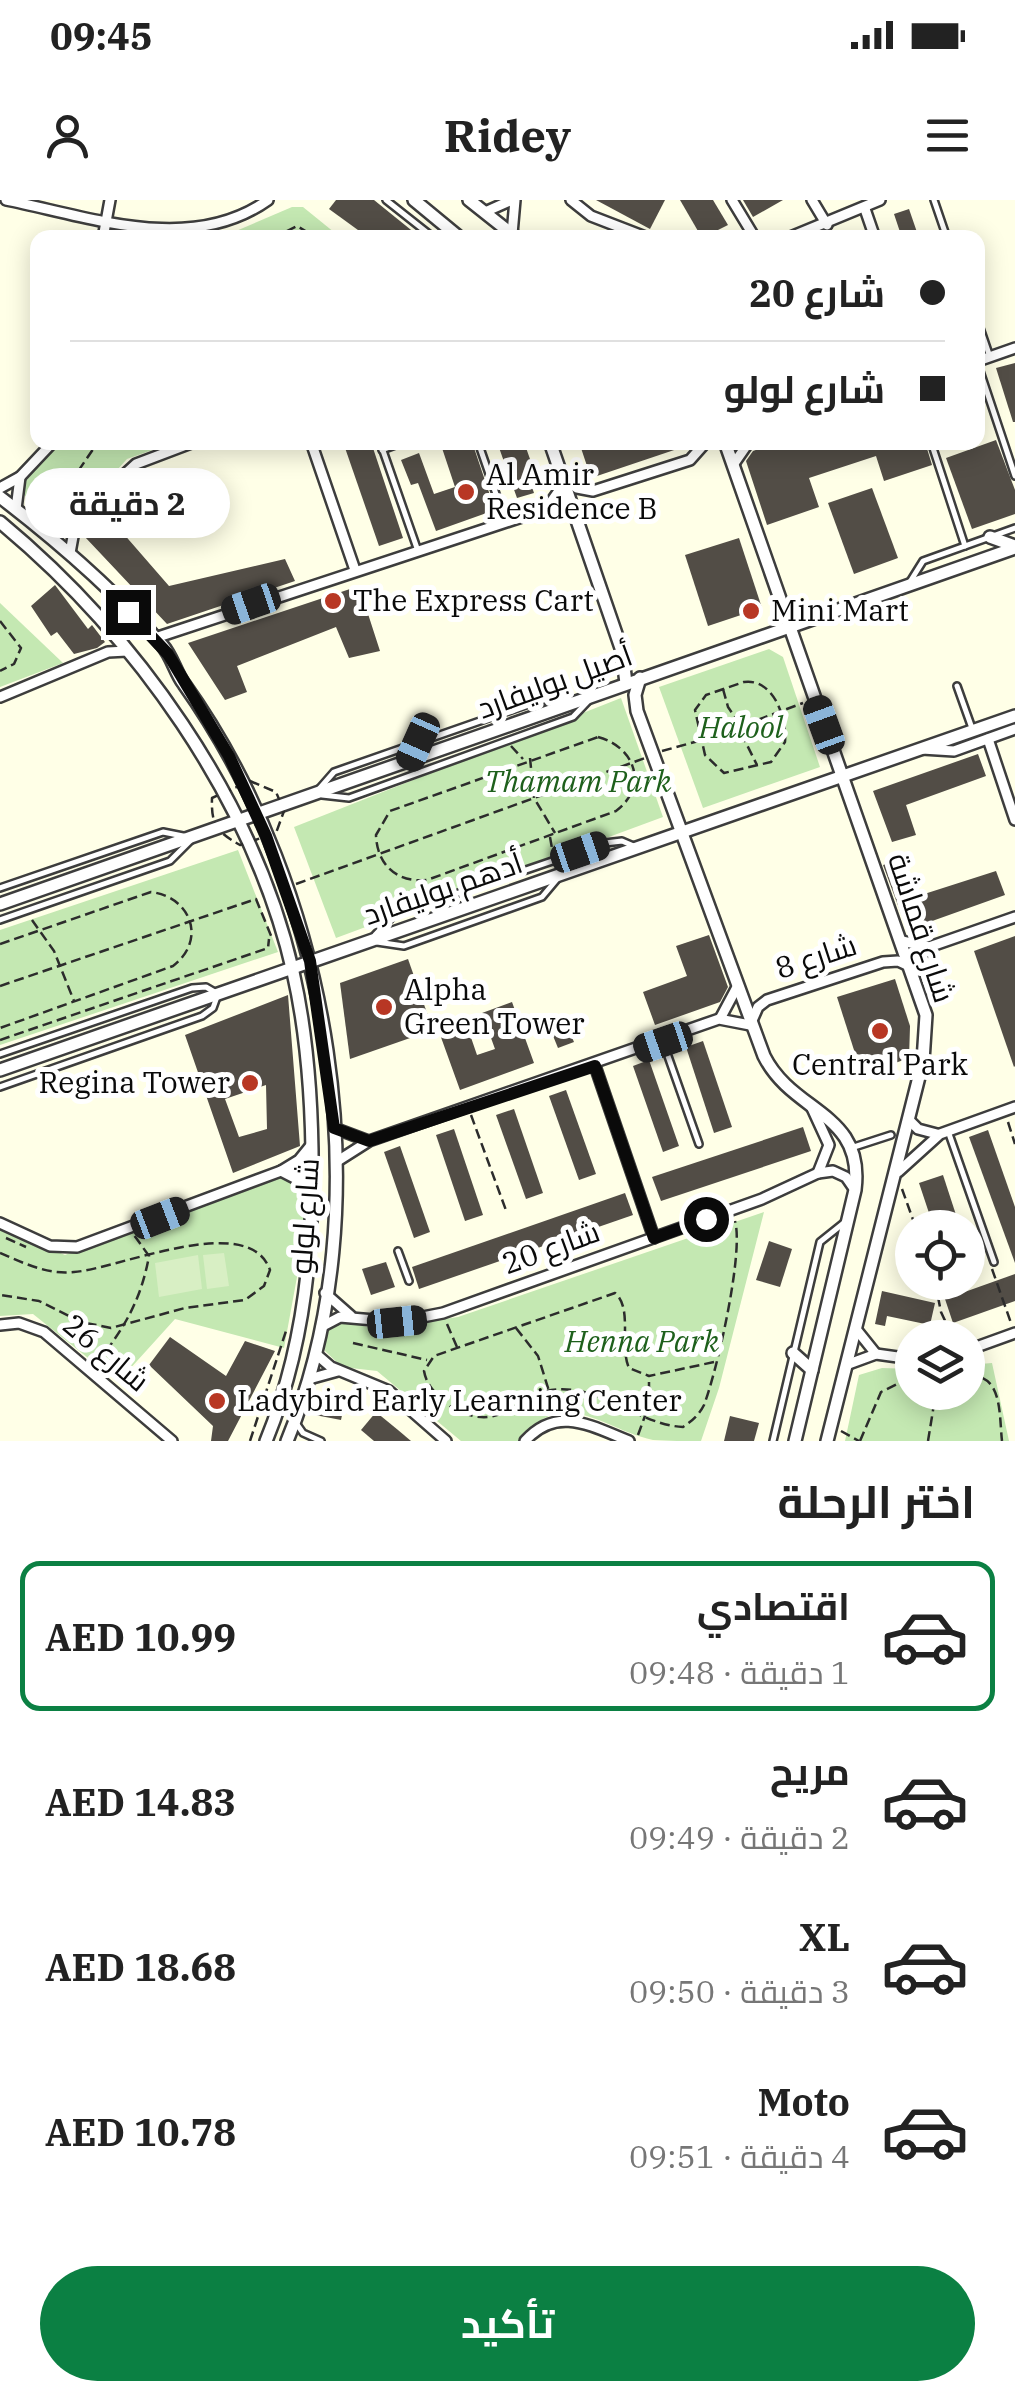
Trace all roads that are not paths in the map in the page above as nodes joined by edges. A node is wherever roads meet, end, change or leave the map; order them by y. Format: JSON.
{"nodes":[{"id":1,"x":6,"y":200,"type":"edge"},
{"id":2,"x":110,"y":200,"type":"edge"},
{"id":3,"x":268,"y":200,"type":"edge"},
{"id":4,"x":386,"y":200,"type":"edge"},
{"id":5,"x":414,"y":200,"type":"edge"},
{"id":6,"x":469,"y":200,"type":"edge"},
{"id":7,"x":514,"y":200,"type":"edge"},
{"id":8,"x":732,"y":200,"type":"edge"},
{"id":9,"x":812,"y":200,"type":"edge"},
{"id":10,"x":880,"y":200,"type":"edge"},
{"id":11,"x":934,"y":200,"type":"edge"},
{"id":12,"x":574,"y":201,"type":"edge"},
{"id":13,"x":865,"y":209,"type":"junction"},
{"id":14,"x":484,"y":212,"type":"junction"},
{"id":15,"x":106,"y":220,"type":"junction"},
{"id":16,"x":104,"y":230,"type":"edge"},
{"id":17,"x":424,"y":230,"type":"edge"},
{"id":18,"x":449,"y":230,"type":"edge"},
{"id":19,"x":506,"y":230,"type":"edge"},
{"id":20,"x":514,"y":230,"type":"edge"},
{"id":21,"x":627,"y":230,"type":"edge"},
{"id":22,"x":750,"y":230,"type":"edge"},
{"id":23,"x":821,"y":230,"type":"edge"},
{"id":24,"x":872,"y":230,"type":"edge"},
{"id":25,"x":944,"y":230,"type":"edge"},
{"id":26,"x":985,"y":342,"type":"edge"},
{"id":27,"x":1015,"y":348,"type":"edge"},
{"id":28,"x":990,"y":357,"type":"junction"},
{"id":29,"x":985,"y":360,"type":"edge"},
{"id":30,"x":985,"y":384,"type":"edge"},
{"id":31,"x":45,"y":450,"type":"edge"},
{"id":32,"x":173,"y":450,"type":"edge"},
{"id":33,"x":314,"y":450,"type":"edge"},
{"id":34,"x":382,"y":450,"type":"edge"},
{"id":35,"x":481,"y":450,"type":"edge"},
{"id":36,"x":552,"y":450,"type":"edge"},
{"id":37,"x":699,"y":450,"type":"edge"},
{"id":38,"x":728,"y":450,"type":"edge"},
{"id":39,"x":743,"y":450,"type":"edge"},
{"id":40,"x":934,"y":450,"type":"edge"},
{"id":41,"x":733,"y":465,"type":"junction"},
{"id":42,"x":1015,"y":476,"type":"edge"},
{"id":43,"x":20,"y":477,"type":"junction"},
{"id":44,"x":561,"y":480,"type":"junction"},
{"id":45,"x":0,"y":488,"type":"edge"},
{"id":46,"x":0,"y":497,"type":"edge"},
{"id":47,"x":16,"y":509,"type":"junction"},
{"id":48,"x":546,"y":509,"type":"junction"},
{"id":49,"x":573,"y":514,"type":"junction"},
{"id":50,"x":76,"y":519,"type":"junction"},
{"id":51,"x":0,"y":522,"type":"edge"},
{"id":52,"x":506,"y":523,"type":"junction"},
{"id":53,"x":1015,"y":528,"type":"edge"},
{"id":54,"x":41,"y":530,"type":"junction"},
{"id":55,"x":990,"y":537,"type":"junction"},
{"id":56,"x":965,"y":546,"type":"junction"},
{"id":57,"x":1015,"y":547,"type":"edge"},
{"id":58,"x":418,"y":550,"type":"junction"},
{"id":59,"x":70,"y":556,"type":"junction"},
{"id":60,"x":355,"y":570,"type":"junction"},
{"id":61,"x":908,"y":585,"type":"junction"},
{"id":62,"x":790,"y":627,"type":"junction"},
{"id":63,"x":111,"y":632,"type":"junction"},
{"id":64,"x":156,"y":638,"type":"junction"},
{"id":65,"x":127,"y":650,"type":"junction"},
{"id":66,"x":108,"y":652,"type":"junction"},
{"id":67,"x":640,"y":678,"type":"junction"},
{"id":68,"x":626,"y":683,"type":"junction"},
{"id":69,"x":957,"y":686,"type":"dead end"},
{"id":70,"x":592,"y":694,"type":"junction"},
{"id":71,"x":0,"y":696,"type":"edge"},
{"id":72,"x":575,"y":701,"type":"junction"},
{"id":73,"x":1015,"y":716,"type":"edge"},
{"id":74,"x":1015,"y":729,"type":"edge"},
{"id":75,"x":973,"y":731,"type":"junction"},
{"id":76,"x":988,"y":739,"type":"junction"},
{"id":77,"x":418,"y":742,"type":"junction"},
{"id":78,"x":922,"y":749,"type":"junction"},
{"id":79,"x":409,"y":762,"type":"junction"},
{"id":80,"x":843,"y":777,"type":"junction"},
{"id":81,"x":318,"y":794,"type":"junction"},
{"id":82,"x":256,"y":815,"type":"junction"},
{"id":83,"x":1015,"y":820,"type":"edge"},
{"id":84,"x":236,"y":822,"type":"junction"},
{"id":85,"x":682,"y":832,"type":"junction"},
{"id":86,"x":192,"y":837,"type":"junction"},
{"id":87,"x":636,"y":847,"type":"junction"},
{"id":88,"x":0,"y":888,"type":"edge"},
{"id":89,"x":0,"y":904,"type":"edge"},
{"id":90,"x":1015,"y":917,"type":"edge"},
{"id":91,"x":0,"y":920,"type":"edge"},
{"id":92,"x":372,"y":940,"type":"junction"},
{"id":93,"x":902,"y":941,"type":"junction"},
{"id":94,"x":929,"y":946,"type":"junction"},
{"id":95,"x":310,"y":961,"type":"junction"},
{"id":96,"x":911,"y":967,"type":"junction"},
{"id":97,"x":292,"y":968,"type":"junction"},
{"id":98,"x":737,"y":987,"type":"junction"},
{"id":99,"x":218,"y":994,"type":"junction"},
{"id":100,"x":719,"y":1019,"type":"junction"},
{"id":101,"x":750,"y":1026,"type":"junction"},
{"id":102,"x":663,"y":1042,"type":"junction"},
{"id":103,"x":0,"y":1054,"type":"edge"},
{"id":104,"x":595,"y":1066,"type":"junction"},
{"id":105,"x":0,"y":1070,"type":"edge"},
{"id":106,"x":0,"y":1087,"type":"edge"},
{"id":107,"x":811,"y":1107,"type":"junction"},
{"id":108,"x":1015,"y":1107,"type":"edge"},
{"id":109,"x":907,"y":1118,"type":"junction"},
{"id":110,"x":334,"y":1128,"type":"junction"},
{"id":111,"x":944,"y":1132,"type":"junction"},
{"id":112,"x":891,"y":1135,"type":"dead end"},
{"id":113,"x":369,"y":1141,"type":"junction"},
{"id":114,"x":312,"y":1144,"type":"junction"},
{"id":115,"x":699,"y":1144,"type":"dead end"},
{"id":116,"x":854,"y":1147,"type":"junction"},
{"id":117,"x":336,"y":1162,"type":"junction"},
{"id":118,"x":282,"y":1171,"type":"junction"},
{"id":119,"x":818,"y":1173,"type":"junction"},
{"id":120,"x":894,"y":1178,"type":"junction"},
{"id":121,"x":312,"y":1187,"type":"junction"},
{"id":122,"x":855,"y":1190,"type":"junction"},
{"id":123,"x":847,"y":1221,"type":"junction"},
{"id":124,"x":0,"y":1223,"type":"edge"},
{"id":125,"x":654,"y":1238,"type":"junction"},
{"id":126,"x":398,"y":1251,"type":"dead end"},
{"id":127,"x":992,"y":1263,"type":"road end"},
{"id":128,"x":409,"y":1281,"type":"dead end"},
{"id":129,"x":325,"y":1293,"type":"junction"},
{"id":130,"x":351,"y":1316,"type":"junction"},
{"id":131,"x":0,"y":1324,"type":"edge"},
{"id":132,"x":322,"y":1326,"type":"junction"},
{"id":133,"x":855,"y":1328,"type":"junction"},
{"id":134,"x":1015,"y":1333,"type":"edge"},
{"id":135,"x":985,"y":1344,"type":"edge"},
{"id":136,"x":793,"y":1353,"type":"junction"},
{"id":137,"x":316,"y":1354,"type":"junction"},
{"id":138,"x":876,"y":1354,"type":"junction"},
{"id":139,"x":895,"y":1357,"type":"edge"},
{"id":140,"x":846,"y":1365,"type":"junction"},
{"id":141,"x":812,"y":1370,"type":"junction"},
{"id":142,"x":341,"y":1371,"type":"junction"},
{"id":143,"x":310,"y":1379,"type":"junction"},
{"id":144,"x":296,"y":1420,"type":"junction"},
{"id":145,"x":172,"y":1441,"type":"edge"},
{"id":146,"x":266,"y":1441,"type":"edge"},
{"id":147,"x":287,"y":1441,"type":"edge"},
{"id":148,"x":320,"y":1441,"type":"edge"},
{"id":149,"x":446,"y":1441,"type":"edge"},
{"id":150,"x":525,"y":1441,"type":"edge"},
{"id":151,"x":632,"y":1441,"type":"edge"},
{"id":152,"x":772,"y":1441,"type":"edge"},
{"id":153,"x":795,"y":1441,"type":"edge"},
{"id":154,"x":827,"y":1441,"type":"edge"}],
"edges":[{"from":1,"to":15,"type":"street"},
{"from":2,"to":15,"type":"street"},
{"from":3,"to":15,"type":"street"},
{"from":4,"to":17,"type":"lane"},
{"from":5,"to":18,"type":"street"},
{"from":6,"to":14,"type":"street"},
{"from":7,"to":14,"type":"street"},
{"from":7,"to":20,"type":"street"},
{"from":8,"to":22,"type":"street"},
{"from":9,"to":23,"type":"street"},
{"from":10,"to":13,"type":"street"},
{"from":11,"to":25,"type":"lane"},
{"from":12,"to":21,"type":"street"},
{"from":13,"to":23,"type":"street"},
{"from":13,"to":24,"type":"street"},
{"from":14,"to":19,"type":"street"},
{"from":15,"to":16,"type":"street"},
{"from":26,"to":28,"type":"lane"},
{"from":27,"to":28,"type":"street"},
{"from":28,"to":29,"type":"street"},
{"from":30,"to":42,"type":"lane"},
{"from":31,"to":43,"type":"street"},
{"from":32,"to":50,"type":"street"},
{"from":33,"to":60,"type":"street"},
{"from":34,"to":58,"type":"lane"},
{"from":35,"to":52,"type":"lane"},
{"from":36,"to":44,"type":"street"},
{"from":37,"to":44,"type":"street"},
{"from":38,"to":41,"type":"street","name":"شارع قماشة"},
{"from":39,"to":41,"type":"street"},
{"from":40,"to":56,"type":"lane"},
{"from":41,"to":62,"type":"street","name":"شارع قماشة"},
{"from":43,"to":45,"type":"street"},
{"from":43,"to":47,"type":"street"},
{"from":44,"to":48,"type":"street"},
{"from":44,"to":49,"type":"street"},
{"from":46,"to":47,"type":"street","name":"شارع لولو"},
{"from":47,"to":54,"type":"street","name":"شارع لولو"},
{"from":48,"to":49,"type":"street"},
{"from":48,"to":52,"type":"street"},
{"from":49,"to":68,"type":"street"},
{"from":50,"to":54,"type":"street"},
{"from":50,"to":59,"type":"street"},
{"from":51,"to":63,"type":"street","name":"شارع لولو"},
{"from":52,"to":58,"type":"street"},
{"from":53,"to":55,"type":"lane"},
{"from":54,"to":59,"type":"street","name":"شارع لولو"},
{"from":55,"to":56,"type":"lane"},
{"from":55,"to":57,"type":"street"},
{"from":56,"to":61,"type":"lane"},
{"from":57,"to":61,"type":"street","name":"أصيل بوليفارد"},
{"from":58,"to":60,"type":"street"},
{"from":59,"to":64,"type":"street","name":"شارع لولو"},
{"from":60,"to":64,"type":"street"},
{"from":61,"to":62,"type":"street","name":"أصيل بوليفارد"},
{"from":62,"to":67,"type":"street","name":"أصيل بوليفارد"},
{"from":62,"to":80,"type":"street","name":"شارع قماشة"},
{"from":63,"to":65,"type":"street","name":"شارع لولو"},
{"from":63,"to":66,"type":"street"},
{"from":64,"to":82,"type":"street","name":"شارع لولو"},
{"from":65,"to":66,"type":"street"},
{"from":65,"to":84,"type":"street","name":"شارع لولو"},
{"from":66,"to":71,"type":"street"},
{"from":67,"to":68,"type":"street","name":"أصيل بوليفارد"},
{"from":67,"to":85,"type":"street"},
{"from":68,"to":70,"type":"street","name":"أصيل بوليفارد"},
{"from":69,"to":75,"type":"lane"},
{"from":70,"to":72,"type":"street","name":"أصيل بوليفارد"},
{"from":70,"to":81,"type":"lane"},
{"from":72,"to":77,"type":"lane"},
{"from":72,"to":79,"type":"street","name":"أصيل بوليفارد"},
{"from":73,"to":75,"type":"street","name":"أدهم بوليفارد"},
{"from":74,"to":76,"type":"street"},
{"from":75,"to":78,"type":"street","name":"أدهم بوليفارد"},
{"from":76,"to":78,"type":"street"},
{"from":76,"to":83,"type":"street"},
{"from":77,"to":79,"type":"street"},
{"from":77,"to":81,"type":"lane"},
{"from":78,"to":80,"type":"street","name":"أدهم بوليفارد"},
{"from":79,"to":81,"type":"street","name":"أصيل بوليفارد"},
{"from":80,"to":85,"type":"street","name":"أدهم بوليفارد"},
{"from":80,"to":93,"type":"street","name":"شارع قماشة"},
{"from":81,"to":82,"type":"street","name":"أصيل بوليفارد"},
{"from":82,"to":84,"type":"street","name":"أصيل بوليفارد"},
{"from":82,"to":95,"type":"street","name":"شارع لولو"},
{"from":84,"to":86,"type":"street","name":"أصيل بوليفارد"},
{"from":84,"to":97,"type":"street","name":"شارع لولو"},
{"from":85,"to":87,"type":"street","name":"أدهم بوليفارد"},
{"from":85,"to":98,"type":"street"},
{"from":86,"to":88,"type":"lane"},
{"from":86,"to":89,"type":"street","name":"أصيل بوليفارد"},
{"from":86,"to":91,"type":"lane"},
{"from":87,"to":92,"type":"street","name":"أدهم بوليفارد"},
{"from":87,"to":92,"type":"lane"},
{"from":90,"to":94,"type":"street"},
{"from":92,"to":95,"type":"street","name":"أدهم بوليفارد"},
{"from":93,"to":94,"type":"street"},
{"from":93,"to":96,"type":"street","name":"شارع قماشة"},
{"from":94,"to":96,"type":"street"},
{"from":95,"to":97,"type":"street","name":"أدهم بوليفارد"},
{"from":95,"to":110,"type":"street","name":"شارع لولو"},
{"from":96,"to":101,"type":"street","name":"شارع 8"},
{"from":96,"to":109,"type":"street","name":"شارع قماشة"},
{"from":97,"to":99,"type":"street","name":"أدهم بوليفارد"},
{"from":97,"to":114,"type":"street","name":"شارع لولو"},
{"from":98,"to":100,"type":"street"},
{"from":98,"to":101,"type":"street"},
{"from":99,"to":103,"type":"lane"},
{"from":99,"to":105,"type":"street","name":"أدهم بوليفارد"},
{"from":99,"to":106,"type":"lane"},
{"from":100,"to":101,"type":"street"},
{"from":100,"to":102,"type":"street"},
{"from":101,"to":107,"type":"street"},
{"from":102,"to":104,"type":"street"},
{"from":102,"to":115,"type":"lane"},
{"from":104,"to":113,"type":"street"},
{"from":104,"to":125,"type":"street"},
{"from":107,"to":116,"type":"street"},
{"from":107,"to":119,"type":"street"},
{"from":108,"to":111,"type":"street"},
{"from":109,"to":111,"type":"street"},
{"from":109,"to":120,"type":"street","name":"شارع قماشة"},
{"from":110,"to":113,"type":"street"},
{"from":110,"to":117,"type":"street","name":"شارع لولو"},
{"from":111,"to":120,"type":"street"},
{"from":111,"to":127,"type":"lane"},
{"from":112,"to":116,"type":"lane"},
{"from":113,"to":117,"type":"street"},
{"from":114,"to":118,"type":"street"},
{"from":114,"to":121,"type":"street","name":"شارع لولو"},
{"from":116,"to":122,"type":"street"},
{"from":117,"to":129,"type":"street","name":"شارع لولو"},
{"from":118,"to":121,"type":"street"},
{"from":118,"to":124,"type":"street"},
{"from":119,"to":122,"type":"street"},
{"from":119,"to":125,"type":"street","name":"شارع 20"},
{"from":120,"to":133,"type":"street","name":"شارع قماشة"},
{"from":121,"to":146,"type":"street","name":"شارع لولو"},
{"from":122,"to":123,"type":"street"},
{"from":123,"to":136,"type":"lane"},
{"from":123,"to":141,"type":"street"},
{"from":125,"to":130,"type":"street","name":"شارع 20"},
{"from":126,"to":128,"type":"lane"},
{"from":129,"to":130,"type":"street"},
{"from":129,"to":132,"type":"street","name":"شارع لولو"},
{"from":130,"to":132,"type":"street","name":"شارع 20"},
{"from":131,"to":145,"type":"street","name":"شارع 26"},
{"from":132,"to":137,"type":"street","name":"شارع لولو"},
{"from":133,"to":138,"type":"street"},
{"from":133,"to":140,"type":"street","name":"شارع قماشة"},
{"from":134,"to":135,"type":"street"},
{"from":136,"to":141,"type":"street"},
{"from":136,"to":152,"type":"lane"},
{"from":137,"to":142,"type":"street"},
{"from":137,"to":143,"type":"street","name":"شارع لولو"},
{"from":138,"to":139,"type":"street"},
{"from":138,"to":140,"type":"street"},
{"from":140,"to":154,"type":"street","name":"شارع قماشة"},
{"from":141,"to":153,"type":"street"},
{"from":142,"to":143,"type":"street"},
{"from":142,"to":149,"type":"street"},
{"from":143,"to":144,"type":"street","name":"شارع لولو"},
{"from":144,"to":147,"type":"street","name":"شارع لولو"},
{"from":144,"to":148,"type":"lane"},
{"from":150,"to":151,"type":"street"}]}
